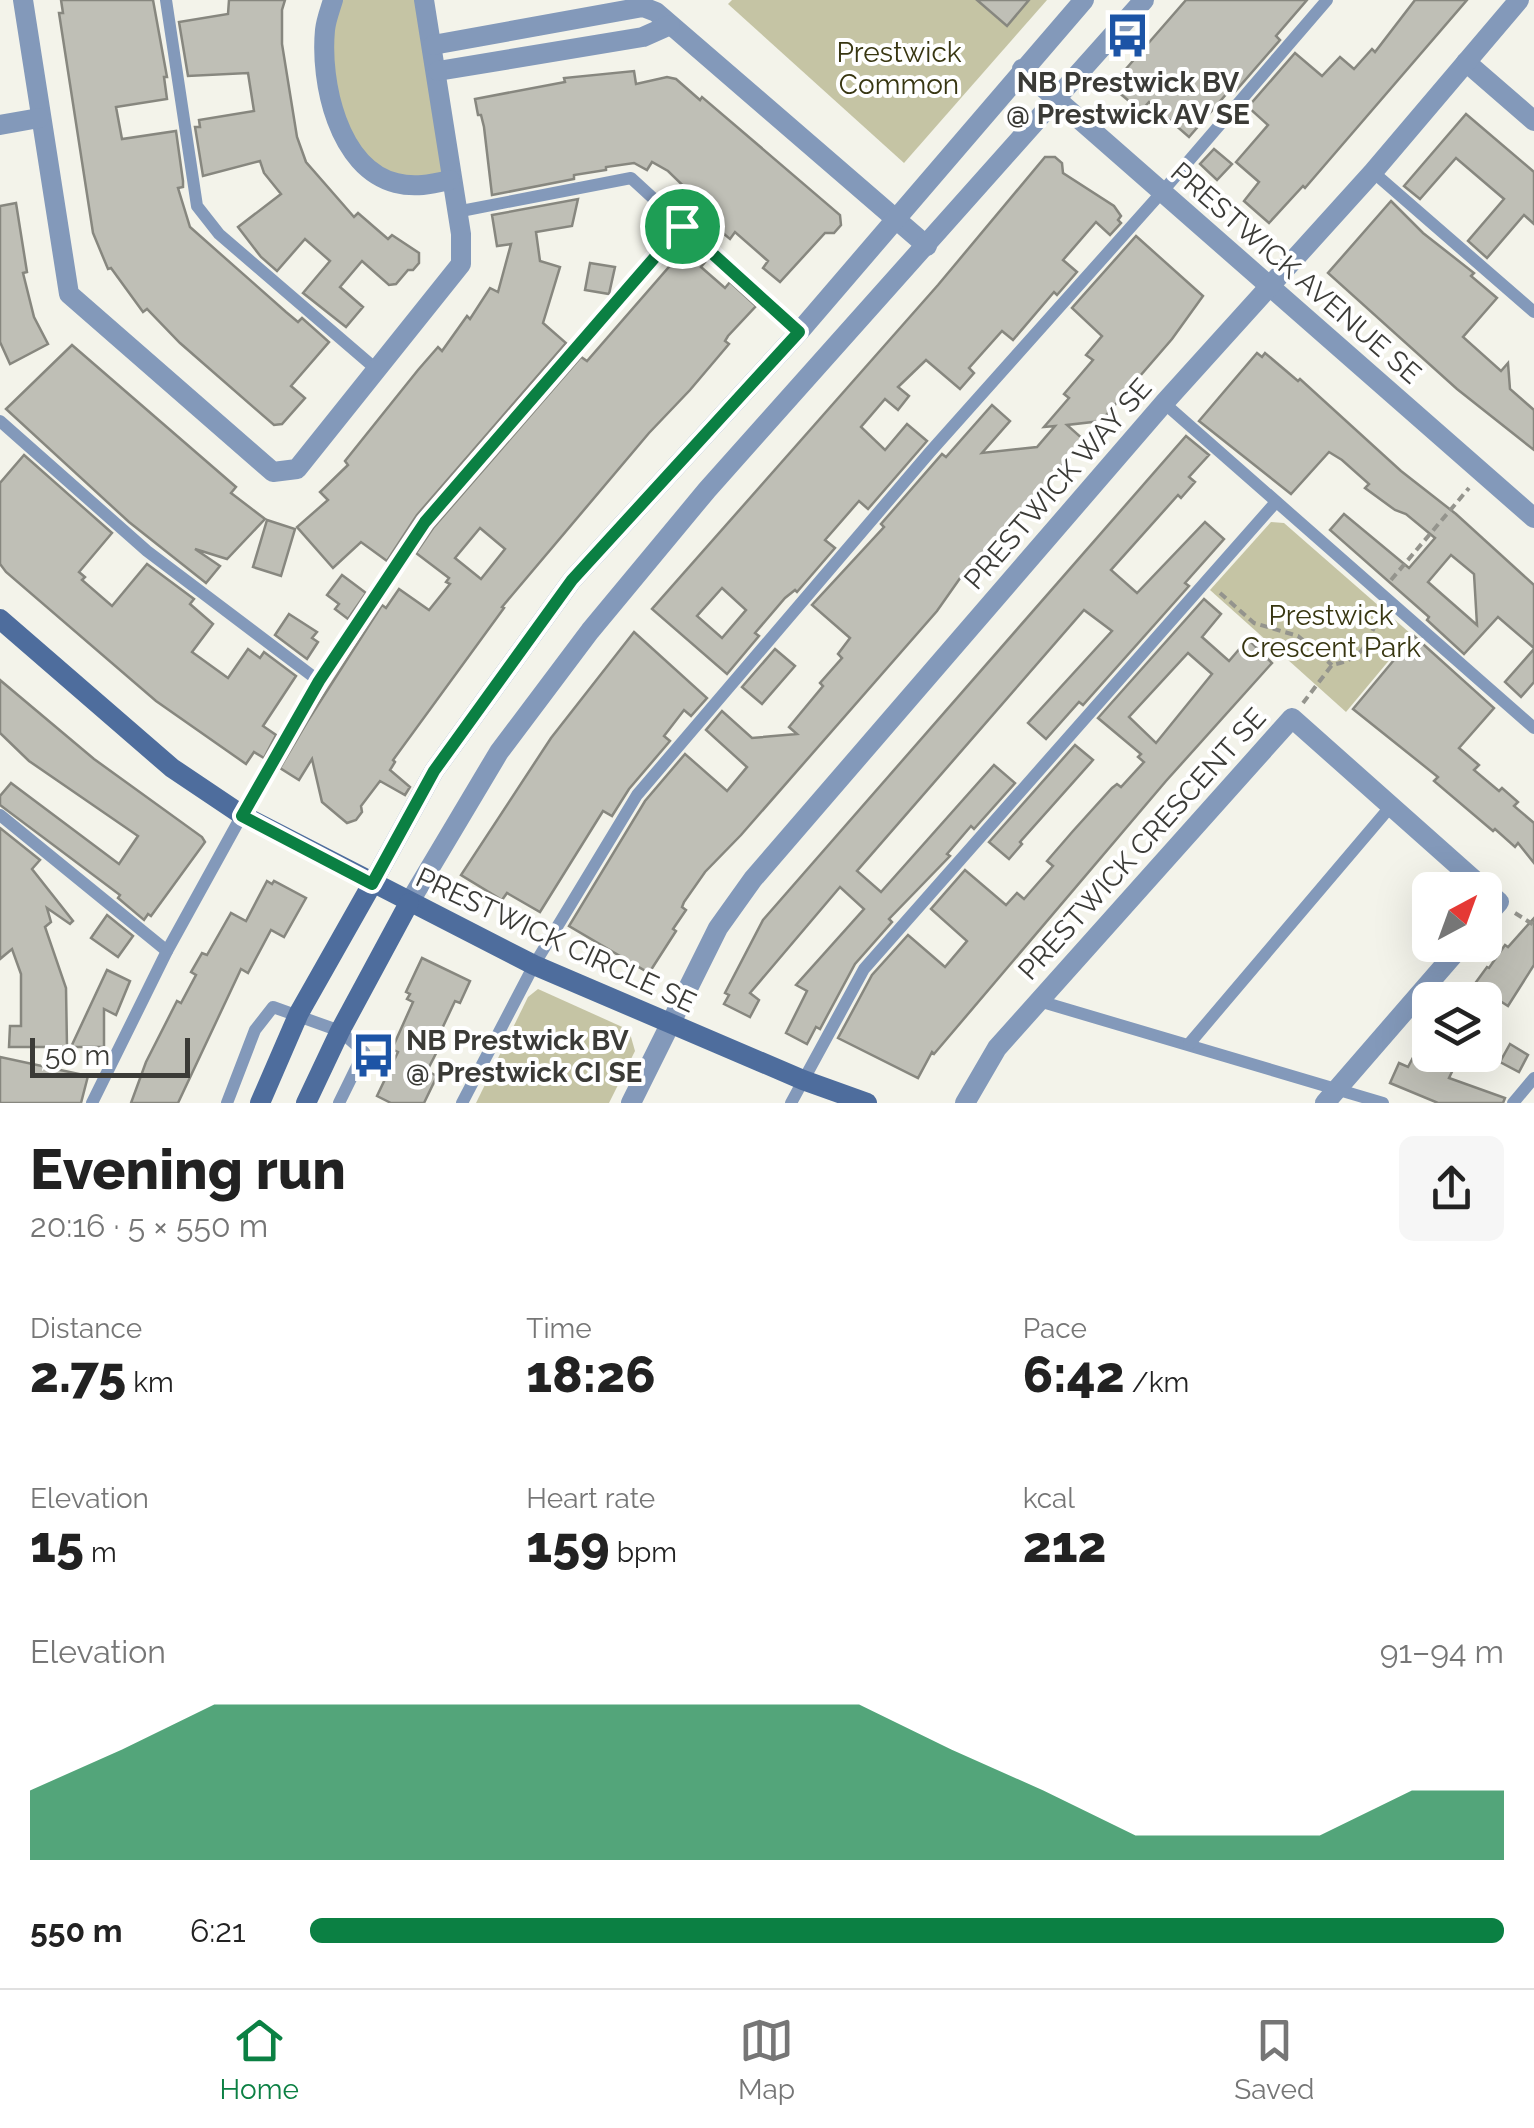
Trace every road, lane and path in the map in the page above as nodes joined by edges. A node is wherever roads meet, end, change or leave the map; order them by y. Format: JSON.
{"nodes":[{"id":1,"x":22,"y":0,"type":"edge"},
{"id":2,"x":166,"y":0,"type":"edge"},
{"id":3,"x":333,"y":0,"type":"edge"},
{"id":4,"x":424,"y":0,"type":"edge"},
{"id":5,"x":1084,"y":0,"type":"edge"},
{"id":6,"x":1144,"y":0,"type":"edge"},
{"id":7,"x":1328,"y":0,"type":"edge"},
{"id":8,"x":1519,"y":0,"type":"edge"},
{"id":9,"x":670,"y":24,"type":"junction"},
{"id":10,"x":433,"y":45,"type":"junction"},
{"id":11,"x":1466,"y":62,"type":"junction"},
{"id":12,"x":1022,"y":69,"type":"junction"},
{"id":13,"x":438,"y":72,"type":"junction"},
{"id":14,"x":1056,"y":100,"type":"junction"},
{"id":15,"x":39,"y":118,"type":"junction"},
{"id":16,"x":1534,"y":121,"type":"edge"},
{"id":17,"x":0,"y":126,"type":"edge"},
{"id":18,"x":1373,"y":172,"type":"junction"},
{"id":19,"x":450,"y":180,"type":"junction"},
{"id":20,"x":1162,"y":192,"type":"junction"},
{"id":21,"x":456,"y":212,"type":"junction"},
{"id":22,"x":893,"y":218,"type":"junction"},
{"id":23,"x":682,"y":226,"type":"junction"},
{"id":24,"x":927,"y":246,"type":"junction"},
{"id":25,"x":1270,"y":288,"type":"junction"},
{"id":26,"x":1534,"y":312,"type":"edge"},
{"id":27,"x":799,"y":332,"type":"junction"},
{"id":28,"x":376,"y":370,"type":"junction"},
{"id":29,"x":1164,"y":404,"type":"junction"},
{"id":30,"x":0,"y":422,"type":"edge"},
{"id":31,"x":1482,"y":472,"type":"junction"},
{"id":32,"x":1276,"y":502,"type":"junction"},
{"id":33,"x":1534,"y":518,"type":"edge"},
{"id":34,"x":1206,"y":581,"type":"junction"},
{"id":35,"x":1385,"y":597,"type":"junction"},
{"id":36,"x":0,"y":618,"type":"edge"},
{"id":37,"x":1332,"y":664,"type":"junction"},
{"id":38,"x":319,"y":681,"type":"junction"},
{"id":39,"x":1292,"y":718,"type":"junction"},
{"id":40,"x":1534,"y":728,"type":"edge"},
{"id":41,"x":1391,"y":806,"type":"junction"},
{"id":42,"x":0,"y":815,"type":"edge"},
{"id":43,"x":242,"y":816,"type":"junction"},
{"id":44,"x":1465,"y":872,"type":"edge"},
{"id":45,"x":372,"y":884,"type":"junction"},
{"id":46,"x":408,"y":903,"type":"junction"},
{"id":47,"x":167,"y":951,"type":"junction"},
{"id":48,"x":1447,"y":962,"type":"edge"},
{"id":49,"x":534,"y":965,"type":"junction"},
{"id":50,"x":1039,"y":1001,"type":"junction"},
{"id":51,"x":298,"y":1014,"type":"junction"},
{"id":52,"x":669,"y":1024,"type":"junction"},
{"id":53,"x":340,"y":1031,"type":"junction"},
{"id":54,"x":1189,"y":1044,"type":"junction"},
{"id":55,"x":1534,"y":1078,"type":"edge"},
{"id":56,"x":803,"y":1080,"type":"junction"},
{"id":57,"x":1330,"y":1097,"type":"edge"},
{"id":58,"x":92,"y":1103,"type":"edge"},
{"id":59,"x":227,"y":1103,"type":"edge"},
{"id":60,"x":260,"y":1103,"type":"edge"},
{"id":61,"x":306,"y":1103,"type":"edge"},
{"id":62,"x":339,"y":1103,"type":"edge"},
{"id":63,"x":462,"y":1103,"type":"edge"},
{"id":64,"x":631,"y":1103,"type":"edge"},
{"id":65,"x":792,"y":1103,"type":"edge"},
{"id":66,"x":867,"y":1103,"type":"edge"},
{"id":67,"x":965,"y":1103,"type":"edge"},
{"id":68,"x":1382,"y":1103,"type":"edge"},
{"id":69,"x":1512,"y":1103,"type":"edge"}],
"edges":[{"from":1,"to":15,"type":"street"},
{"from":2,"to":28,"type":"lane"},
{"from":3,"to":19,"type":"street"},
{"from":4,"to":10,"type":"street"},
{"from":5,"to":12,"type":"street"},
{"from":6,"to":14,"type":"street"},
{"from":7,"to":20,"type":"lane"},
{"from":8,"to":11,"type":"street","name":"PRESTWICK WAY SE"},
{"from":9,"to":10,"type":"street"},
{"from":9,"to":13,"type":"street"},
{"from":9,"to":22,"type":"street"},
{"from":10,"to":13,"type":"street"},
{"from":11,"to":16,"type":"street"},
{"from":11,"to":18,"type":"street","name":"PRESTWICK WAY SE"},
{"from":12,"to":14,"type":"street","name":"PRESTWICK AVENUE SE"},
{"from":12,"to":22,"type":"street"},
{"from":13,"to":19,"type":"street"},
{"from":14,"to":20,"type":"street","name":"PRESTWICK AVENUE SE"},
{"from":14,"to":24,"type":"street"},
{"from":15,"to":17,"type":"street"},
{"from":15,"to":28,"type":"street"},
{"from":18,"to":25,"type":"street","name":"PRESTWICK WAY SE"},
{"from":18,"to":26,"type":"lane"},
{"from":19,"to":21,"type":"street"},
{"from":20,"to":25,"type":"street","name":"PRESTWICK AVENUE SE"},
{"from":20,"to":49,"type":"lane"},
{"from":21,"to":23,"type":"lane"},
{"from":21,"to":28,"type":"street"},
{"from":22,"to":24,"type":"street"},
{"from":22,"to":27,"type":"street"},
{"from":23,"to":27,"type":"lane"},
{"from":23,"to":38,"type":"lane"},
{"from":24,"to":46,"type":"street"},
{"from":25,"to":29,"type":"street","name":"PRESTWICK WAY SE"},
{"from":25,"to":31,"type":"street","name":"PRESTWICK AVENUE SE"},
{"from":27,"to":45,"type":"street"},
{"from":29,"to":32,"type":"lane"},
{"from":29,"to":52,"type":"street","name":"PRESTWICK WAY SE"},
{"from":30,"to":38,"type":"lane"},
{"from":31,"to":33,"type":"street","name":"PRESTWICK AVENUE SE"},
{"from":31,"to":35,"type":"path"},
{"from":32,"to":34,"type":"lane"},
{"from":32,"to":35,"type":"lane"},
{"from":34,"to":37,"type":"path"},
{"from":34,"to":56,"type":"lane"},
{"from":35,"to":37,"type":"path"},
{"from":35,"to":40,"type":"lane"},
{"from":36,"to":43,"type":"street","name":"PRESTWICK CIRCLE SE"},
{"from":37,"to":39,"type":"path"},
{"from":38,"to":43,"type":"lane"},
{"from":39,"to":41,"type":"street","name":"PRESTWICK CRESCENT SE"},
{"from":39,"to":50,"type":"street","name":"PRESTWICK CRESCENT SE"},
{"from":41,"to":44,"type":"street","name":"PRESTWICK CRESCENT SE"},
{"from":41,"to":54,"type":"lane"},
{"from":42,"to":47,"type":"lane"},
{"from":43,"to":45,"type":"street","name":"PRESTWICK CIRCLE SE"},
{"from":43,"to":47,"type":"lane"},
{"from":45,"to":46,"type":"street","name":"PRESTWICK CIRCLE SE"},
{"from":45,"to":51,"type":"street"},
{"from":46,"to":49,"type":"street","name":"PRESTWICK CIRCLE SE"},
{"from":46,"to":53,"type":"street"},
{"from":47,"to":58,"type":"lane"},
{"from":48,"to":57,"type":"street"},
{"from":49,"to":52,"type":"street","name":"PRESTWICK CIRCLE SE"},
{"from":49,"to":63,"type":"lane"},
{"from":50,"to":54,"type":"lane"},
{"from":50,"to":67,"type":"street","name":"PRESTWICK CRESCENT SE"},
{"from":51,"to":53,"type":"lane"},
{"from":51,"to":59,"type":"lane"},
{"from":51,"to":60,"type":"street"},
{"from":52,"to":56,"type":"street","name":"PRESTWICK CIRCLE SE"},
{"from":52,"to":64,"type":"street","name":"PRESTWICK WAY SE"},
{"from":53,"to":61,"type":"street"},
{"from":53,"to":62,"type":"lane"},
{"from":54,"to":57,"type":"lane"},
{"from":55,"to":69,"type":"lane"},
{"from":56,"to":65,"type":"lane"},
{"from":56,"to":66,"type":"street","name":"PRESTWICK CIRCLE SE"},
{"from":57,"to":68,"type":"lane"}]}
